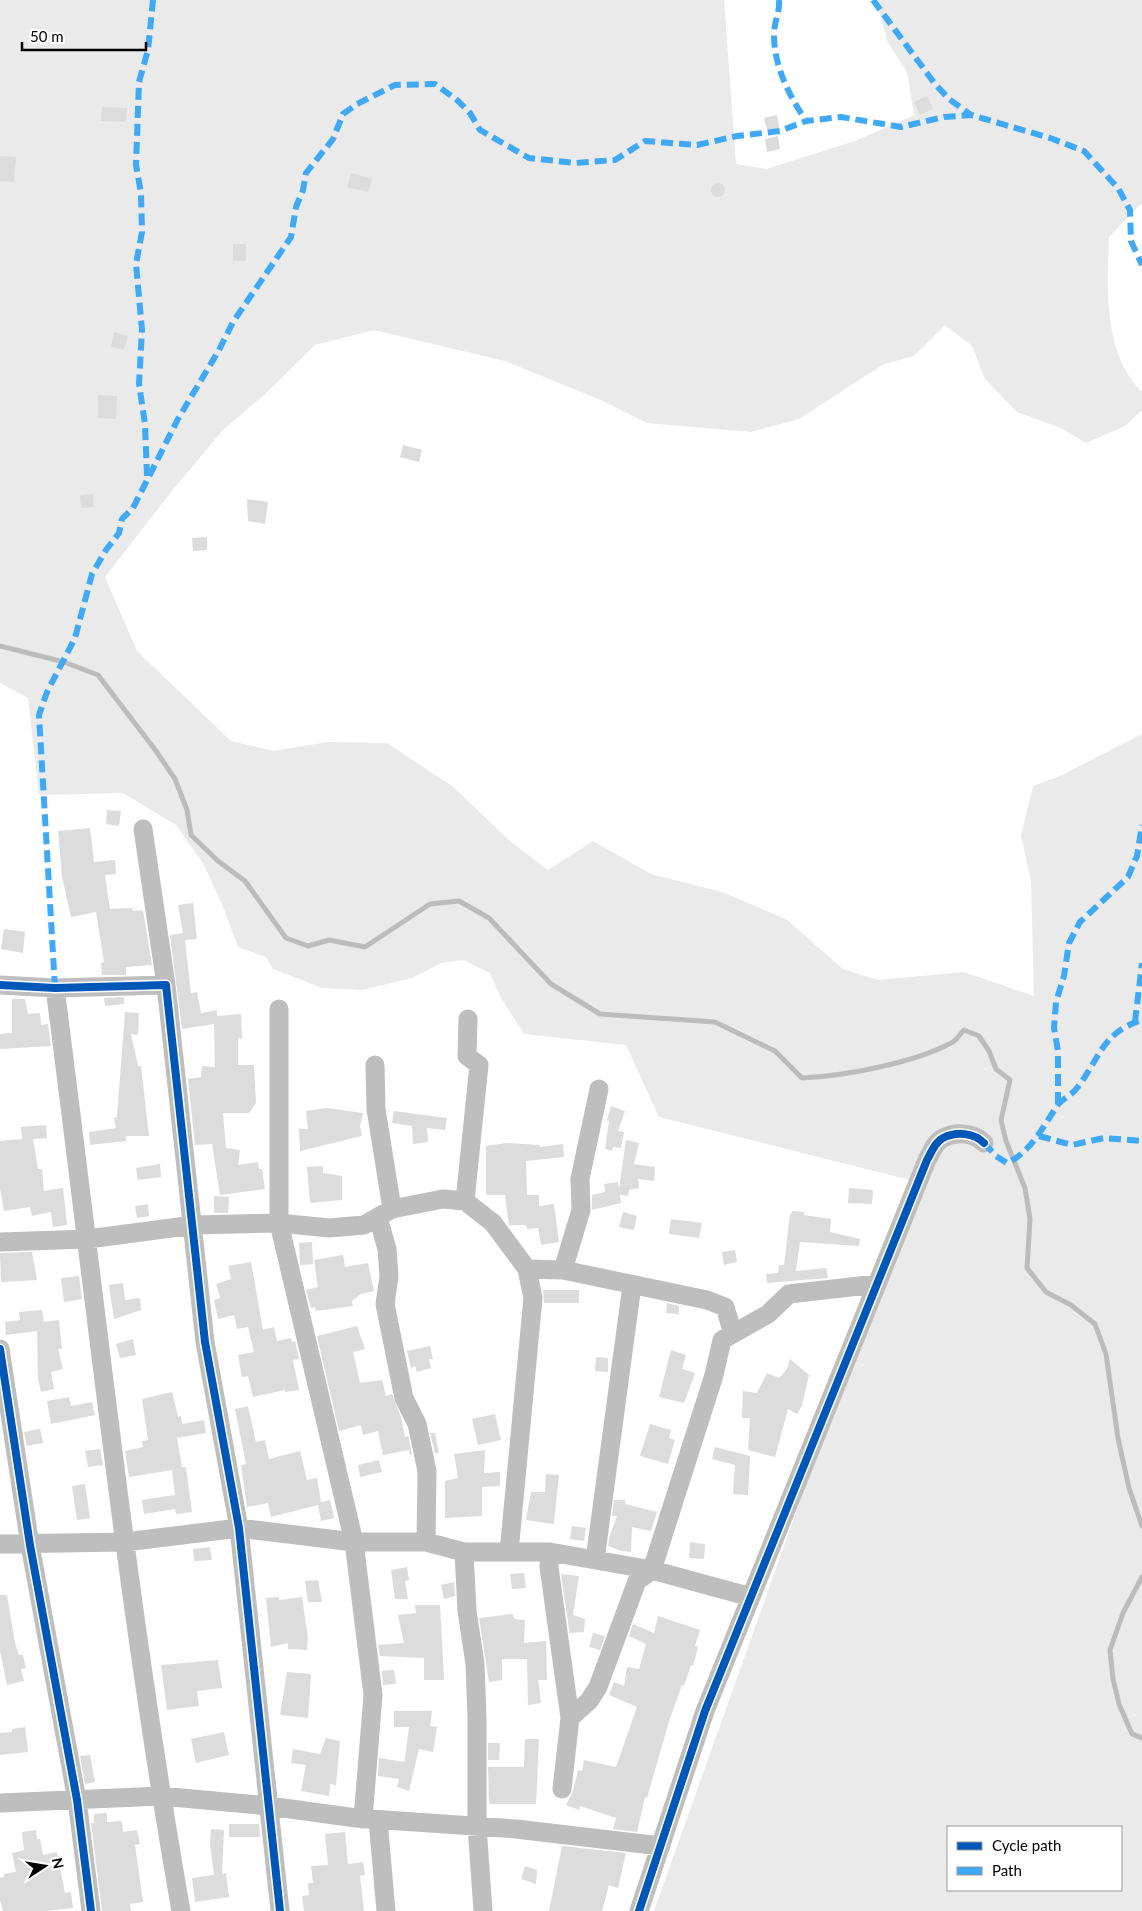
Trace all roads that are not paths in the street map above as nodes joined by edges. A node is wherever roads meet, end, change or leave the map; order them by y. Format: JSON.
{"nodes":[{"id":1,"x":144,"y":829,"type":"dead end"},
{"id":2,"x":0,"y":985,"type":"edge"},
{"id":3,"x":166,"y":985,"type":"junction"},
{"id":4,"x":55,"y":988,"type":"junction"},
{"id":5,"x":279,"y":1009,"type":"dead end"},
{"id":6,"x":468,"y":1019,"type":"dead end"},
{"id":7,"x":375,"y":1065,"type":"dead end"},
{"id":8,"x":599,"y":1089,"type":"dead end"},
{"id":9,"x":984,"y":1143,"type":"dead end"},
{"id":10,"x":465,"y":1200,"type":"junction"},
{"id":11,"x":385,"y":1213,"type":"junction"},
{"id":12,"x":279,"y":1223,"type":"junction"},
{"id":13,"x":194,"y":1225,"type":"junction"},
{"id":14,"x":88,"y":1239,"type":"junction"},
{"id":15,"x":0,"y":1242,"type":"edge"},
{"id":16,"x":527,"y":1269,"type":"junction"},
{"id":17,"x":563,"y":1270,"type":"junction"},
{"id":18,"x":877,"y":1284,"type":"junction"},
{"id":19,"x":632,"y":1286,"type":"junction"},
{"id":20,"x":733,"y":1334,"type":"junction"},
{"id":21,"x":0,"y":1349,"type":"edge"},
{"id":22,"x":240,"y":1528,"type":"junction"},
{"id":23,"x":125,"y":1542,"type":"junction"},
{"id":24,"x":354,"y":1542,"type":"junction"},
{"id":25,"x":426,"y":1542,"type":"junction"},
{"id":26,"x":0,"y":1544,"type":"edge"},
{"id":27,"x":30,"y":1544,"type":"junction"},
{"id":28,"x":464,"y":1552,"type":"junction"},
{"id":29,"x":509,"y":1552,"type":"junction"},
{"id":30,"x":550,"y":1552,"type":"junction"},
{"id":31,"x":595,"y":1560,"type":"junction"},
{"id":32,"x":652,"y":1570,"type":"junction"},
{"id":33,"x":751,"y":1597,"type":"junction"},
{"id":34,"x":570,"y":1718,"type":"junction"},
{"id":35,"x":562,"y":1788,"type":"dead end"},
{"id":36,"x":161,"y":1796,"type":"junction"},
{"id":37,"x":77,"y":1800,"type":"junction"},
{"id":38,"x":0,"y":1803,"type":"edge"},
{"id":39,"x":269,"y":1806,"type":"junction"},
{"id":40,"x":370,"y":1819,"type":"junction"},
{"id":41,"x":477,"y":1826,"type":"junction"},
{"id":42,"x":661,"y":1846,"type":"junction"},
{"id":43,"x":91,"y":1911,"type":"edge"},
{"id":44,"x":181,"y":1911,"type":"edge"},
{"id":45,"x":280,"y":1911,"type":"edge"},
{"id":46,"x":386,"y":1911,"type":"edge"},
{"id":47,"x":483,"y":1911,"type":"edge"},
{"id":48,"x":639,"y":1911,"type":"edge"}],
"edges":[{"from":1,"to":3,"type":"street"},
{"from":2,"to":4,"type":"street"},
{"from":3,"to":4,"type":"street"},
{"from":3,"to":13,"type":"street"},
{"from":4,"to":14,"type":"street"},
{"from":5,"to":12,"type":"street"},
{"from":6,"to":10,"type":"street"},
{"from":7,"to":11,"type":"street"},
{"from":8,"to":17,"type":"street"},
{"from":9,"to":18,"type":"street"},
{"from":10,"to":11,"type":"street"},
{"from":10,"to":16,"type":"street"},
{"from":11,"to":12,"type":"street"},
{"from":11,"to":25,"type":"street"},
{"from":12,"to":13,"type":"street"},
{"from":12,"to":24,"type":"street"},
{"from":13,"to":14,"type":"street"},
{"from":13,"to":22,"type":"street"},
{"from":14,"to":15,"type":"street"},
{"from":14,"to":23,"type":"street"},
{"from":16,"to":17,"type":"street"},
{"from":16,"to":29,"type":"street"},
{"from":17,"to":19,"type":"street"},
{"from":18,"to":20,"type":"street"},
{"from":18,"to":33,"type":"street"},
{"from":19,"to":20,"type":"street"},
{"from":19,"to":31,"type":"street"},
{"from":20,"to":32,"type":"street"},
{"from":21,"to":27,"type":"street"},
{"from":22,"to":23,"type":"street"},
{"from":22,"to":24,"type":"street"},
{"from":22,"to":39,"type":"street"},
{"from":23,"to":27,"type":"street"},
{"from":23,"to":36,"type":"street"},
{"from":24,"to":25,"type":"street"},
{"from":24,"to":40,"type":"street"},
{"from":25,"to":28,"type":"street"},
{"from":26,"to":27,"type":"street"},
{"from":27,"to":37,"type":"street"},
{"from":28,"to":29,"type":"street"},
{"from":28,"to":41,"type":"street"},
{"from":29,"to":30,"type":"street"},
{"from":30,"to":31,"type":"street"},
{"from":30,"to":34,"type":"street"},
{"from":31,"to":32,"type":"street"},
{"from":32,"to":33,"type":"street"},
{"from":32,"to":34,"type":"street"},
{"from":33,"to":42,"type":"street"},
{"from":34,"to":35,"type":"street"},
{"from":36,"to":37,"type":"street"},
{"from":36,"to":39,"type":"street"},
{"from":36,"to":44,"type":"street"},
{"from":37,"to":38,"type":"street"},
{"from":37,"to":43,"type":"street"},
{"from":39,"to":40,"type":"street"},
{"from":39,"to":45,"type":"street"},
{"from":40,"to":41,"type":"street"},
{"from":40,"to":46,"type":"street"},
{"from":41,"to":42,"type":"street"},
{"from":41,"to":47,"type":"street"},
{"from":42,"to":48,"type":"street"}]}
